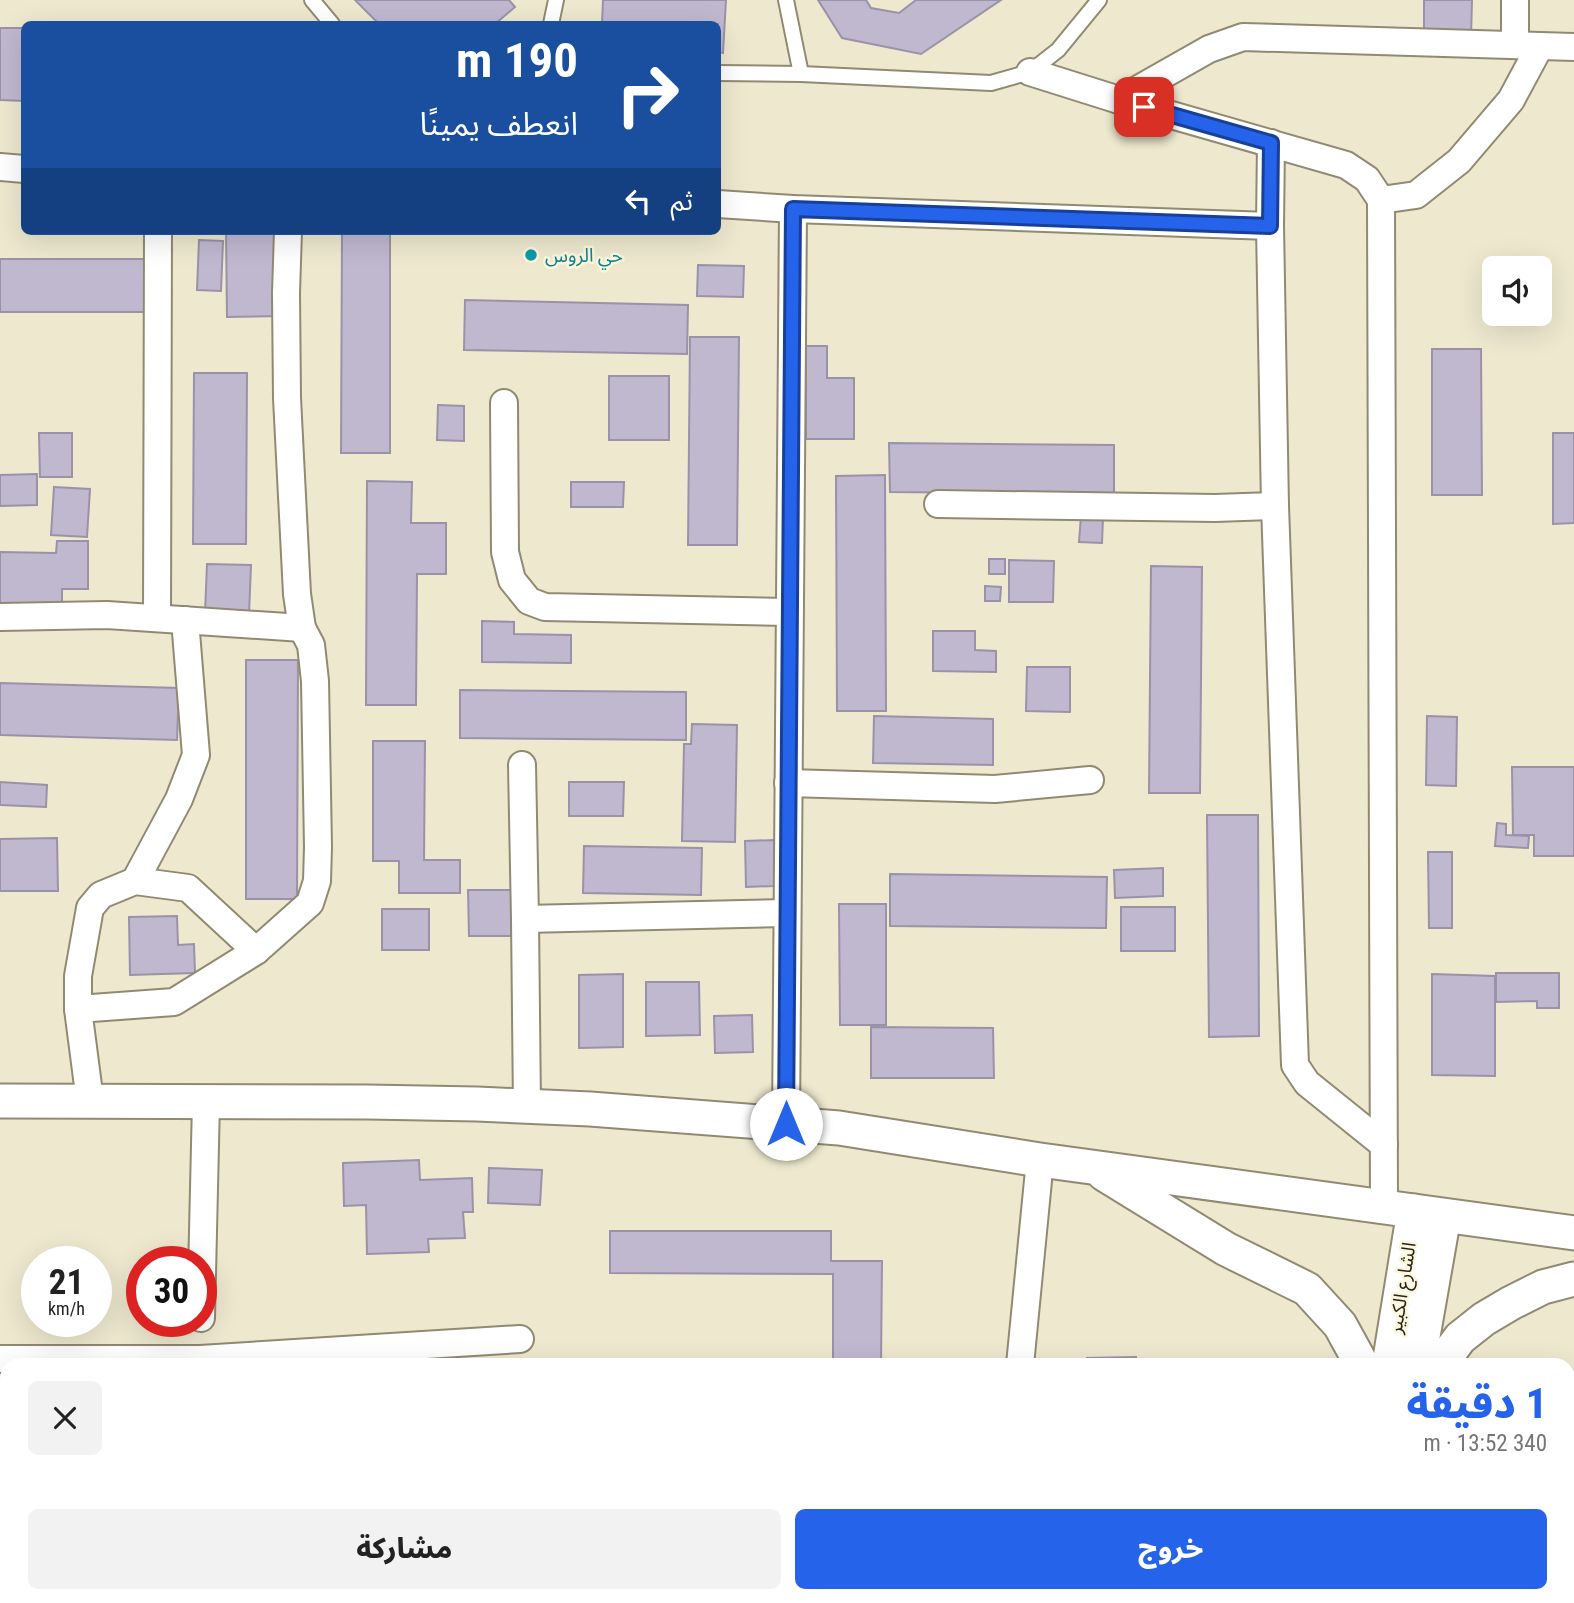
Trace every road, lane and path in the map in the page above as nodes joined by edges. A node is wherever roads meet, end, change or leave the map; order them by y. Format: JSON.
{"nodes":[{"id":1,"x":312,"y":0,"type":"edge"},
{"id":2,"x":556,"y":0,"type":"edge"},
{"id":3,"x":786,"y":0,"type":"edge"},
{"id":4,"x":1100,"y":0,"type":"edge"},
{"id":5,"x":1515,"y":0,"type":"edge"},
{"id":6,"x":330,"y":21,"type":"edge"},
{"id":7,"x":552,"y":21,"type":"edge"},
{"id":8,"x":1528,"y":45,"type":"junction"},
{"id":9,"x":1574,"y":47,"type":"edge"},
{"id":10,"x":1030,"y":72,"type":"junction"},
{"id":11,"x":721,"y":73,"type":"edge"},
{"id":12,"x":801,"y":74,"type":"junction"},
{"id":13,"x":1119,"y":100,"type":"junction"},
{"id":14,"x":1271,"y":143,"type":"junction"},
{"id":15,"x":0,"y":167,"type":"edge"},
{"id":16,"x":21,"y":169,"type":"edge"},
{"id":17,"x":1381,"y":200,"type":"junction"},
{"id":18,"x":721,"y":204,"type":"edge"},
{"id":19,"x":793,"y":209,"type":"junction"},
{"id":20,"x":1270,"y":226,"type":"junction"},
{"id":21,"x":158,"y":235,"type":"edge"},
{"id":22,"x":288,"y":235,"type":"edge"},
{"id":23,"x":504,"y":403,"type":"dead end"},
{"id":24,"x":938,"y":504,"type":"dead end"},
{"id":25,"x":1275,"y":506,"type":"junction"},
{"id":26,"x":788,"y":612,"type":"junction"},
{"id":27,"x":0,"y":617,"type":"edge"},
{"id":28,"x":158,"y":618,"type":"junction"},
{"id":29,"x":185,"y":620,"type":"junction"},
{"id":30,"x":302,"y":628,"type":"junction"},
{"id":31,"x":522,"y":765,"type":"dead end"},
{"id":32,"x":1090,"y":780,"type":"dead end"},
{"id":33,"x":788,"y":783,"type":"junction"},
{"id":34,"x":135,"y":881,"type":"junction"},
{"id":35,"x":787,"y":913,"type":"junction"},
{"id":36,"x":525,"y":919,"type":"junction"},
{"id":37,"x":256,"y":951,"type":"junction"},
{"id":38,"x":78,"y":1009,"type":"junction"},
{"id":39,"x":0,"y":1101,"type":"edge"},
{"id":40,"x":90,"y":1101,"type":"junction"},
{"id":41,"x":206,"y":1102,"type":"junction"},
{"id":42,"x":527,"y":1107,"type":"junction"},
{"id":43,"x":786,"y":1124,"type":"junction"},
{"id":44,"x":1384,"y":1145,"type":"junction"},
{"id":45,"x":1040,"y":1160,"type":"junction"},
{"id":46,"x":1093,"y":1167,"type":"junction"},
{"id":47,"x":1414,"y":1211,"type":"junction"},
{"id":48,"x":1574,"y":1233,"type":"edge"},
{"id":49,"x":203,"y":1246,"type":"edge"},
{"id":50,"x":1574,"y":1279,"type":"edge"},
{"id":51,"x":201,"y":1337,"type":"edge"},
{"id":52,"x":520,"y":1339,"type":"dead end"},
{"id":53,"x":200,"y":1358,"type":"edge"},
{"id":54,"x":256,"y":1358,"type":"edge"},
{"id":55,"x":1021,"y":1358,"type":"edge"},
{"id":56,"x":1358,"y":1358,"type":"edge"},
{"id":57,"x":1390,"y":1358,"type":"edge"},
{"id":58,"x":1418,"y":1358,"type":"edge"},
{"id":59,"x":1445,"y":1358,"type":"edge"}],
"edges":[{"from":1,"to":6,"type":"lane"},
{"from":2,"to":7,"type":"lane"},
{"from":3,"to":12,"type":"lane"},
{"from":4,"to":10,"type":"lane"},
{"from":5,"to":8,"type":"street"},
{"from":8,"to":9,"type":"street"},
{"from":8,"to":13,"type":"street"},
{"from":8,"to":17,"type":"street"},
{"from":10,"to":12,"type":"lane"},
{"from":10,"to":13,"type":"street"},
{"from":11,"to":12,"type":"lane"},
{"from":13,"to":14,"type":"street"},
{"from":14,"to":17,"type":"street"},
{"from":14,"to":20,"type":"street"},
{"from":15,"to":16,"type":"street"},
{"from":17,"to":44,"type":"street"},
{"from":18,"to":19,"type":"street"},
{"from":19,"to":20,"type":"street"},
{"from":19,"to":26,"type":"street"},
{"from":20,"to":25,"type":"street"},
{"from":21,"to":28,"type":"street"},
{"from":22,"to":30,"type":"street"},
{"from":23,"to":26,"type":"street"},
{"from":24,"to":25,"type":"street"},
{"from":25,"to":44,"type":"street"},
{"from":26,"to":33,"type":"street"},
{"from":27,"to":28,"type":"street"},
{"from":28,"to":29,"type":"street"},
{"from":29,"to":30,"type":"street"},
{"from":29,"to":34,"type":"street"},
{"from":30,"to":37,"type":"street"},
{"from":31,"to":36,"type":"street"},
{"from":32,"to":33,"type":"street"},
{"from":33,"to":35,"type":"street"},
{"from":34,"to":37,"type":"street"},
{"from":34,"to":38,"type":"street"},
{"from":35,"to":36,"type":"street"},
{"from":35,"to":43,"type":"street"},
{"from":36,"to":42,"type":"street"},
{"from":37,"to":38,"type":"street"},
{"from":38,"to":40,"type":"street"},
{"from":39,"to":40,"type":"street"},
{"from":40,"to":41,"type":"street"},
{"from":41,"to":42,"type":"street"},
{"from":41,"to":49,"type":"street"},
{"from":42,"to":43,"type":"street"},
{"from":43,"to":45,"type":"street"},
{"from":44,"to":47,"type":"street"},
{"from":45,"to":46,"type":"street"},
{"from":45,"to":55,"type":"street"},
{"from":46,"to":47,"type":"street"},
{"from":46,"to":56,"type":"street"},
{"from":47,"to":48,"type":"street"},
{"from":47,"to":57,"type":"street","name":"الشارع الكبير"},
{"from":47,"to":58,"type":"street","name":"الشارع الكبير"},
{"from":50,"to":59,"type":"street"},
{"from":51,"to":53,"type":"street"},
{"from":52,"to":54,"type":"street"}]}
